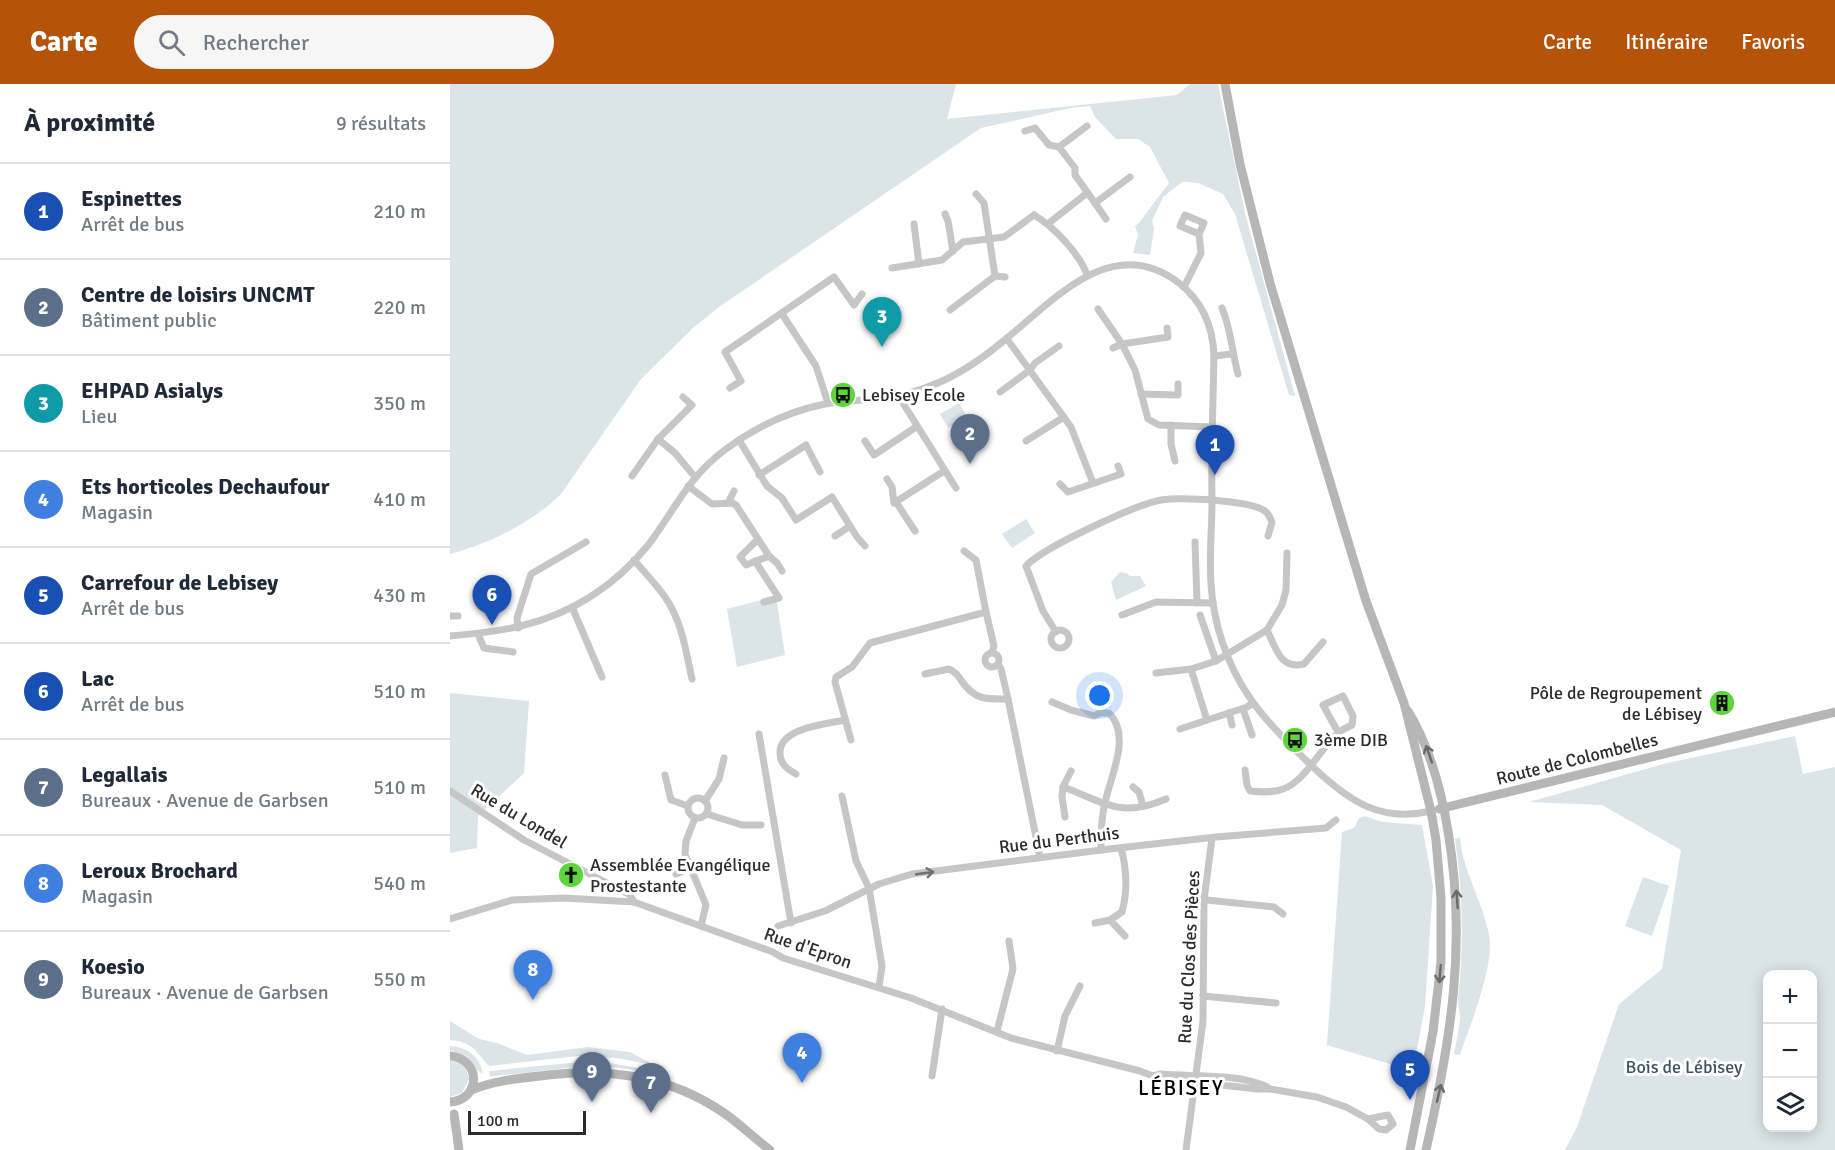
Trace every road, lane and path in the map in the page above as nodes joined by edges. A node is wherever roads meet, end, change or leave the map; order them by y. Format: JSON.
{"nodes":[{"id":1,"x":1225,"y":84,"type":"edge"},
{"id":2,"x":1087,"y":126,"type":"dead end"},
{"id":3,"x":1025,"y":131,"type":"dead end"},
{"id":4,"x":1059,"y":147,"type":"junction"},
{"id":5,"x":1130,"y":177,"type":"dead end"},
{"id":6,"x":1088,"y":193,"type":"junction"},
{"id":7,"x":976,"y":194,"type":"dead end"},
{"id":8,"x":1095,"y":203,"type":"junction"},
{"id":9,"x":1033,"y":206,"type":"dead end"},
{"id":10,"x":945,"y":214,"type":"dead end"},
{"id":11,"x":1034,"y":215,"type":"junction"},
{"id":12,"x":1106,"y":219,"type":"dead end"},
{"id":13,"x":1049,"y":223,"type":"junction"},
{"id":14,"x":914,"y":224,"type":"dead end"},
{"id":15,"x":1199,"y":234,"type":"dead end"},
{"id":16,"x":989,"y":238,"type":"junction"},
{"id":17,"x":953,"y":251,"type":"junction"},
{"id":18,"x":919,"y":264,"type":"junction"},
{"id":19,"x":892,"y":268,"type":"dead end"},
{"id":20,"x":1087,"y":275,"type":"junction"},
{"id":21,"x":995,"y":276,"type":"junction"},
{"id":22,"x":1005,"y":277,"type":"dead end"},
{"id":23,"x":1184,"y":287,"type":"junction"},
{"id":24,"x":862,"y":294,"type":"dead end"},
{"id":25,"x":1222,"y":308,"type":"dead end"},
{"id":26,"x":1098,"y":309,"type":"dead end"},
{"id":27,"x":950,"y":310,"type":"dead end"},
{"id":28,"x":782,"y":314,"type":"junction"},
{"id":29,"x":1167,"y":328,"type":"dead end"},
{"id":30,"x":1007,"y":339,"type":"junction"},
{"id":31,"x":1122,"y":344,"type":"junction"},
{"id":32,"x":1059,"y":346,"type":"dead end"},
{"id":33,"x":1113,"y":348,"type":"dead end"},
{"id":34,"x":1232,"y":354,"type":"junction"},
{"id":35,"x":1214,"y":356,"type":"junction"},
{"id":36,"x":1030,"y":370,"type":"junction"},
{"id":37,"x":1238,"y":374,"type":"dead end"},
{"id":38,"x":1178,"y":384,"type":"dead end"},
{"id":39,"x":730,"y":388,"type":"dead end"},
{"id":40,"x":1000,"y":392,"type":"dead end"},
{"id":41,"x":1141,"y":394,"type":"junction"},
{"id":42,"x":898,"y":395,"type":"junction"},
{"id":43,"x":683,"y":397,"type":"dead end"},
{"id":44,"x":828,"y":403,"type":"junction"},
{"id":45,"x":1064,"y":417,"type":"junction"},
{"id":46,"x":1172,"y":425,"type":"junction"},
{"id":47,"x":916,"y":427,"type":"junction"},
{"id":48,"x":1212,"y":427,"type":"junction"},
{"id":49,"x":658,"y":439,"type":"junction"},
{"id":50,"x":739,"y":440,"type":"junction"},
{"id":51,"x":865,"y":441,"type":"dead end"},
{"id":52,"x":1026,"y":441,"type":"dead end"},
{"id":53,"x":1175,"y":461,"type":"dead end"},
{"id":54,"x":1118,"y":466,"type":"dead end"},
{"id":55,"x":944,"y":471,"type":"junction"},
{"id":56,"x":820,"y":472,"type":"dead end"},
{"id":57,"x":759,"y":475,"type":"junction"},
{"id":58,"x":632,"y":476,"type":"dead end"},
{"id":59,"x":695,"y":477,"type":"junction"},
{"id":60,"x":887,"y":479,"type":"dead end"},
{"id":61,"x":1093,"y":483,"type":"junction"},
{"id":62,"x":1060,"y":484,"type":"dead end"},
{"id":63,"x":688,"y":486,"type":"junction"},
{"id":64,"x":956,"y":488,"type":"dead end"},
{"id":65,"x":734,"y":492,"type":"dead end"},
{"id":66,"x":1212,"y":500,"type":"junction"},
{"id":67,"x":896,"y":502,"type":"junction"},
{"id":68,"x":728,"y":503,"type":"junction"},
{"id":69,"x":712,"y":504,"type":"junction"},
{"id":70,"x":710,"y":513,"type":"dead end"},
{"id":71,"x":850,"y":526,"type":"junction"},
{"id":72,"x":915,"y":531,"type":"dead end"},
{"id":73,"x":835,"y":536,"type":"dead end"},
{"id":74,"x":1268,"y":536,"type":"dead end"},
{"id":75,"x":758,"y":539,"type":"junction"},
{"id":76,"x":586,"y":542,"type":"dead end"},
{"id":77,"x":1195,"y":542,"type":"dead end"},
{"id":78,"x":866,"y":546,"type":"dead end"},
{"id":79,"x":964,"y":551,"type":"dead end"},
{"id":80,"x":1287,"y":553,"type":"dead end"},
{"id":81,"x":769,"y":556,"type":"junction"},
{"id":82,"x":634,"y":560,"type":"junction"},
{"id":83,"x":755,"y":561,"type":"junction"},
{"id":84,"x":782,"y":571,"type":"dead end"},
{"id":85,"x":787,"y":596,"type":"dead end"},
{"id":86,"x":778,"y":598,"type":"junction"},
{"id":87,"x":764,"y":602,"type":"dead end"},
{"id":88,"x":1197,"y":603,"type":"junction"},
{"id":89,"x":1213,"y":603,"type":"junction"},
{"id":90,"x":573,"y":607,"type":"junction"},
{"id":91,"x":986,"y":612,"type":"junction"},
{"id":92,"x":1122,"y":615,"type":"dead end"},
{"id":93,"x":1200,"y":615,"type":"dead end"},
{"id":94,"x":450,"y":616,"type":"edge"},
{"id":95,"x":458,"y":616,"type":"dead end"},
{"id":96,"x":518,"y":628,"type":"junction"},
{"id":97,"x":1267,"y":630,"type":"junction"},
{"id":98,"x":1056,"y":632,"type":"dead end"},
{"id":99,"x":478,"y":634,"type":"junction"},
{"id":100,"x":450,"y":636,"type":"edge"},
{"id":101,"x":1323,"y":642,"type":"dead end"},
{"id":102,"x":513,"y":652,"type":"dead end"},
{"id":103,"x":992,"y":652,"type":"junction"},
{"id":104,"x":1227,"y":654,"type":"junction"},
{"id":105,"x":1216,"y":661,"type":"junction"},
{"id":106,"x":998,"y":664,"type":"junction"},
{"id":107,"x":1191,"y":669,"type":"junction"},
{"id":108,"x":1156,"y":673,"type":"dead end"},
{"id":109,"x":926,"y":674,"type":"dead end"},
{"id":110,"x":602,"y":677,"type":"dead end"},
{"id":111,"x":692,"y":679,"type":"dead end"},
{"id":112,"x":1008,"y":699,"type":"junction"},
{"id":113,"x":1052,"y":702,"type":"dead end"},
{"id":114,"x":1253,"y":703,"type":"junction"},
{"id":115,"x":1404,"y":704,"type":"junction"},
{"id":116,"x":1242,"y":709,"type":"junction"},
{"id":117,"x":1835,"y":712,"type":"edge"},
{"id":118,"x":1229,"y":713,"type":"junction"},
{"id":119,"x":845,"y":720,"type":"junction"},
{"id":120,"x":1207,"y":720,"type":"junction"},
{"id":121,"x":1232,"y":725,"type":"dead end"},
{"id":122,"x":1180,"y":729,"type":"dead end"},
{"id":123,"x":1338,"y":732,"type":"junction"},
{"id":124,"x":759,"y":734,"type":"dead end"},
{"id":125,"x":1252,"y":735,"type":"dead end"},
{"id":126,"x":851,"y":740,"type":"dead end"},
{"id":127,"x":724,"y":758,"type":"dead end"},
{"id":128,"x":1310,"y":764,"type":"junction"},
{"id":129,"x":1245,"y":770,"type":"dead end"},
{"id":130,"x":1071,"y":771,"type":"dead end"},
{"id":131,"x":796,"y":774,"type":"dead end"},
{"id":132,"x":665,"y":776,"type":"dead end"},
{"id":133,"x":1063,"y":787,"type":"junction"},
{"id":134,"x":1133,"y":787,"type":"dead end"},
{"id":135,"x":450,"y":791,"type":"edge"},
{"id":136,"x":843,"y":796,"type":"dead end"},
{"id":137,"x":1166,"y":799,"type":"dead end"},
{"id":138,"x":705,"y":801,"type":"junction"},
{"id":139,"x":1104,"y":805,"type":"junction"},
{"id":140,"x":688,"y":806,"type":"junction"},
{"id":141,"x":1143,"y":806,"type":"junction"},
{"id":142,"x":1444,"y":808,"type":"junction"},
{"id":143,"x":1431,"y":811,"type":"junction"},
{"id":144,"x":706,"y":814,"type":"junction"},
{"id":145,"x":1065,"y":817,"type":"dead end"},
{"id":146,"x":695,"y":818,"type":"junction"},
{"id":147,"x":1336,"y":820,"type":"dead end"},
{"id":148,"x":761,"y":825,"type":"dead end"},
{"id":149,"x":1212,"y":838,"type":"junction"},
{"id":150,"x":1121,"y":848,"type":"junction"},
{"id":151,"x":1101,"y":850,"type":"junction"},
{"id":152,"x":1040,"y":857,"type":"junction"},
{"id":153,"x":690,"y":868,"type":"junction"},
{"id":154,"x":676,"y":874,"type":"dead end"},
{"id":155,"x":869,"y":888,"type":"junction"},
{"id":156,"x":1201,"y":900,"type":"junction"},
{"id":157,"x":634,"y":902,"type":"junction"},
{"id":158,"x":1283,"y":914,"type":"dead end"},
{"id":159,"x":450,"y":919,"type":"edge"},
{"id":160,"x":1110,"y":920,"type":"junction"},
{"id":161,"x":791,"y":923,"type":"junction"},
{"id":162,"x":1095,"y":923,"type":"dead end"},
{"id":163,"x":701,"y":926,"type":"junction"},
{"id":164,"x":778,"y":926,"type":"dead end"},
{"id":165,"x":1125,"y":936,"type":"dead end"},
{"id":166,"x":1009,"y":941,"type":"dead end"},
{"id":167,"x":1080,"y":986,"type":"dead end"},
{"id":168,"x":879,"y":987,"type":"junction"},
{"id":169,"x":1203,"y":996,"type":"junction"},
{"id":170,"x":1276,"y":1002,"type":"dead end"},
{"id":171,"x":942,"y":1009,"type":"junction"},
{"id":172,"x":997,"y":1031,"type":"junction"},
{"id":173,"x":1057,"y":1051,"type":"junction"},
{"id":174,"x":450,"y":1056,"type":"edge"},
{"id":175,"x":473,"y":1073,"type":"junction"},
{"id":176,"x":932,"y":1076,"type":"dead end"},
{"id":177,"x":503,"y":1080,"type":"junction"},
{"id":178,"x":1196,"y":1080,"type":"junction"},
{"id":179,"x":471,"y":1089,"type":"junction"},
{"id":180,"x":462,"y":1099,"type":"junction"},
{"id":181,"x":450,"y":1102,"type":"edge"},
{"id":182,"x":452,"y":1112,"type":"edge"},
{"id":183,"x":1368,"y":1119,"type":"dead end"},
{"id":184,"x":459,"y":1150,"type":"edge"},
{"id":185,"x":770,"y":1150,"type":"edge"},
{"id":186,"x":1186,"y":1150,"type":"edge"},
{"id":187,"x":1410,"y":1150,"type":"edge"},
{"id":188,"x":1426,"y":1150,"type":"edge"}],
"edges":[{"from":1,"to":115,"type":"main road"},
{"from":2,"to":4,"type":"street"},
{"from":3,"to":4,"type":"street"},
{"from":4,"to":6,"type":"street"},
{"from":5,"to":8,"type":"street"},
{"from":6,"to":8,"type":"street"},
{"from":6,"to":13,"type":"street"},
{"from":7,"to":16,"type":"street"},
{"from":8,"to":12,"type":"street"},
{"from":9,"to":11,"type":"street"},
{"from":10,"to":17,"type":"street"},
{"from":11,"to":13,"type":"street"},
{"from":11,"to":16,"type":"street"},
{"from":13,"to":20,"type":"street"},
{"from":14,"to":18,"type":"street"},
{"from":15,"to":23,"type":"street"},
{"from":16,"to":17,"type":"street"},
{"from":16,"to":21,"type":"street"},
{"from":17,"to":18,"type":"street"},
{"from":18,"to":19,"type":"street"},
{"from":20,"to":23,"type":"street"},
{"from":20,"to":30,"type":"street"},
{"from":21,"to":22,"type":"street"},
{"from":21,"to":27,"type":"street"},
{"from":23,"to":35,"type":"street"},
{"from":24,"to":28,"type":"street"},
{"from":25,"to":34,"type":"street"},
{"from":26,"to":31,"type":"street"},
{"from":28,"to":39,"type":"street"},
{"from":28,"to":44,"type":"street"},
{"from":29,"to":31,"type":"street"},
{"from":30,"to":36,"type":"street"},
{"from":30,"to":42,"type":"street"},
{"from":31,"to":33,"type":"street"},
{"from":31,"to":41,"type":"street"},
{"from":32,"to":36,"type":"street"},
{"from":34,"to":35,"type":"street"},
{"from":34,"to":37,"type":"street"},
{"from":35,"to":48,"type":"street"},
{"from":36,"to":40,"type":"street"},
{"from":36,"to":45,"type":"street"},
{"from":38,"to":41,"type":"street"},
{"from":41,"to":46,"type":"street"},
{"from":42,"to":44,"type":"street"},
{"from":42,"to":47,"type":"street"},
{"from":43,"to":49,"type":"street"},
{"from":44,"to":50,"type":"street"},
{"from":45,"to":52,"type":"street"},
{"from":45,"to":61,"type":"street"},
{"from":46,"to":48,"type":"street"},
{"from":46,"to":53,"type":"street"},
{"from":47,"to":51,"type":"street"},
{"from":47,"to":55,"type":"street"},
{"from":48,"to":66,"type":"street"},
{"from":49,"to":58,"type":"street"},
{"from":49,"to":59,"type":"street"},
{"from":50,"to":57,"type":"street"},
{"from":50,"to":59,"type":"street"},
{"from":54,"to":61,"type":"street"},
{"from":55,"to":64,"type":"street"},
{"from":55,"to":67,"type":"street"},
{"from":56,"to":57,"type":"street"},
{"from":57,"to":71,"type":"street"},
{"from":59,"to":63,"type":"street"},
{"from":60,"to":67,"type":"street"},
{"from":61,"to":62,"type":"street"},
{"from":63,"to":69,"type":"street"},
{"from":63,"to":82,"type":"street"},
{"from":65,"to":68,"type":"street"},
{"from":66,"to":74,"type":"street"},
{"from":66,"to":89,"type":"street"},
{"from":66,"to":98,"type":"street"},
{"from":67,"to":72,"type":"street"},
{"from":68,"to":69,"type":"street"},
{"from":68,"to":75,"type":"street"},
{"from":69,"to":70,"type":"street"},
{"from":71,"to":73,"type":"street"},
{"from":71,"to":78,"type":"street"},
{"from":75,"to":81,"type":"street"},
{"from":75,"to":83,"type":"street"},
{"from":76,"to":96,"type":"street"},
{"from":77,"to":88,"type":"street"},
{"from":79,"to":91,"type":"street"},
{"from":80,"to":97,"type":"street"},
{"from":81,"to":83,"type":"street"},
{"from":81,"to":84,"type":"street"},
{"from":82,"to":90,"type":"street"},
{"from":82,"to":111,"type":"street"},
{"from":83,"to":86,"type":"street"},
{"from":85,"to":86,"type":"street"},
{"from":86,"to":87,"type":"street"},
{"from":88,"to":89,"type":"street"},
{"from":88,"to":92,"type":"street"},
{"from":89,"to":104,"type":"street"},
{"from":90,"to":96,"type":"street"},
{"from":90,"to":110,"type":"street"},
{"from":91,"to":103,"type":"street"},
{"from":91,"to":119,"type":"street"},
{"from":93,"to":105,"type":"street"},
{"from":94,"to":95,"type":"street"},
{"from":96,"to":99,"type":"street"},
{"from":97,"to":101,"type":"street"},
{"from":97,"to":104,"type":"street"},
{"from":99,"to":100,"type":"street"},
{"from":99,"to":102,"type":"street"},
{"from":103,"to":106,"type":"street"},
{"from":103,"to":106,"type":"street"},
{"from":104,"to":105,"type":"street"},
{"from":104,"to":114,"type":"street"},
{"from":105,"to":107,"type":"street"},
{"from":106,"to":112,"type":"street"},
{"from":107,"to":108,"type":"street"},
{"from":107,"to":120,"type":"street"},
{"from":109,"to":112,"type":"street"},
{"from":112,"to":152,"type":"street"},
{"from":113,"to":139,"type":"street"},
{"from":114,"to":116,"type":"street"},
{"from":114,"to":128,"type":"street"},
{"from":142,"to":115,"type":"main road","one_way":true},
{"from":115,"to":143,"type":"main road"},
{"from":116,"to":118,"type":"street"},
{"from":116,"to":125,"type":"street"},
{"from":117,"to":142,"type":"main road","name":"Route de Colombelles"},
{"from":118,"to":120,"type":"street"},
{"from":118,"to":121,"type":"street"},
{"from":119,"to":126,"type":"street"},
{"from":119,"to":131,"type":"street"},
{"from":120,"to":122,"type":"street"},
{"from":123,"to":123,"type":"street"},
{"from":123,"to":128,"type":"street"},
{"from":124,"to":161,"type":"street"},
{"from":127,"to":138,"type":"street"},
{"from":128,"to":129,"type":"street"},
{"from":128,"to":143,"type":"street"},
{"from":130,"to":133,"type":"street"},
{"from":132,"to":140,"type":"street"},
{"from":133,"to":139,"type":"street"},
{"from":133,"to":145,"type":"street"},
{"from":134,"to":141,"type":"street"},
{"from":135,"to":157,"type":"street","name":"Rue du Londel"},
{"from":136,"to":155,"type":"street"},
{"from":137,"to":141,"type":"street"},
{"from":138,"to":140,"type":"street"},
{"from":138,"to":144,"type":"street"},
{"from":139,"to":141,"type":"street"},
{"from":139,"to":151,"type":"street"},
{"from":140,"to":146,"type":"street"},
{"from":142,"to":143,"type":"main road","name":"Route de Colombelles"},
{"from":188,"to":142,"type":"main road","one_way":true},
{"from":143,"to":187,"type":"main road","one_way":true},
{"from":144,"to":146,"type":"street"},
{"from":144,"to":148,"type":"street"},
{"from":146,"to":153,"type":"street"},
{"from":147,"to":149,"type":"street","name":"Rue du Perthuis"},
{"from":149,"to":150,"type":"street","name":"Rue du Perthuis"},
{"from":149,"to":156,"type":"street","name":"Rue du Clos des Pièces"},
{"from":150,"to":151,"type":"street","name":"Rue du Perthuis"},
{"from":150,"to":160,"type":"street"},
{"from":151,"to":152,"type":"street","name":"Rue du Perthuis"},
{"from":155,"to":152,"type":"street","name":"Rue du Perthuis","one_way":true},
{"from":153,"to":154,"type":"street"},
{"from":153,"to":163,"type":"street"},
{"from":155,"to":161,"type":"street","name":"Rue du Perthuis"},
{"from":155,"to":168,"type":"street"},
{"from":156,"to":158,"type":"street"},
{"from":156,"to":169,"type":"street","name":"Rue du Clos des Pièces"},
{"from":157,"to":159,"type":"street","name":"Rue d'Epron"},
{"from":157,"to":163,"type":"street","name":"Rue d'Epron"},
{"from":160,"to":162,"type":"street"},
{"from":160,"to":165,"type":"street"},
{"from":161,"to":164,"type":"street","name":"Rue du Perthuis"},
{"from":163,"to":168,"type":"street","name":"Rue d'Epron"},
{"from":166,"to":172,"type":"street"},
{"from":167,"to":173,"type":"street"},
{"from":168,"to":171,"type":"street","name":"Rue d'Epron"},
{"from":169,"to":170,"type":"street"},
{"from":169,"to":178,"type":"street","name":"Rue du Clos des Pièces"},
{"from":171,"to":172,"type":"street","name":"Rue d'Epron"},
{"from":171,"to":176,"type":"street"},
{"from":172,"to":173,"type":"street","name":"Rue d'Epron"},
{"from":173,"to":178,"type":"street","name":"Rue d'Epron"},
{"from":174,"to":175,"type":"main road"},
{"from":175,"to":177,"type":"main road"},
{"from":175,"to":179,"type":"main road"},
{"from":177,"to":179,"type":"main road"},
{"from":177,"to":185,"type":"main road"},
{"from":178,"to":183,"type":"street","name":"Rue d'Epron"},
{"from":178,"to":186,"type":"street","name":"Rue du Clos des Pièces"},
{"from":179,"to":180,"type":"main road"},
{"from":180,"to":181,"type":"main road"},
{"from":180,"to":182,"type":"main road"},
{"from":182,"to":184,"type":"main road"}]}
